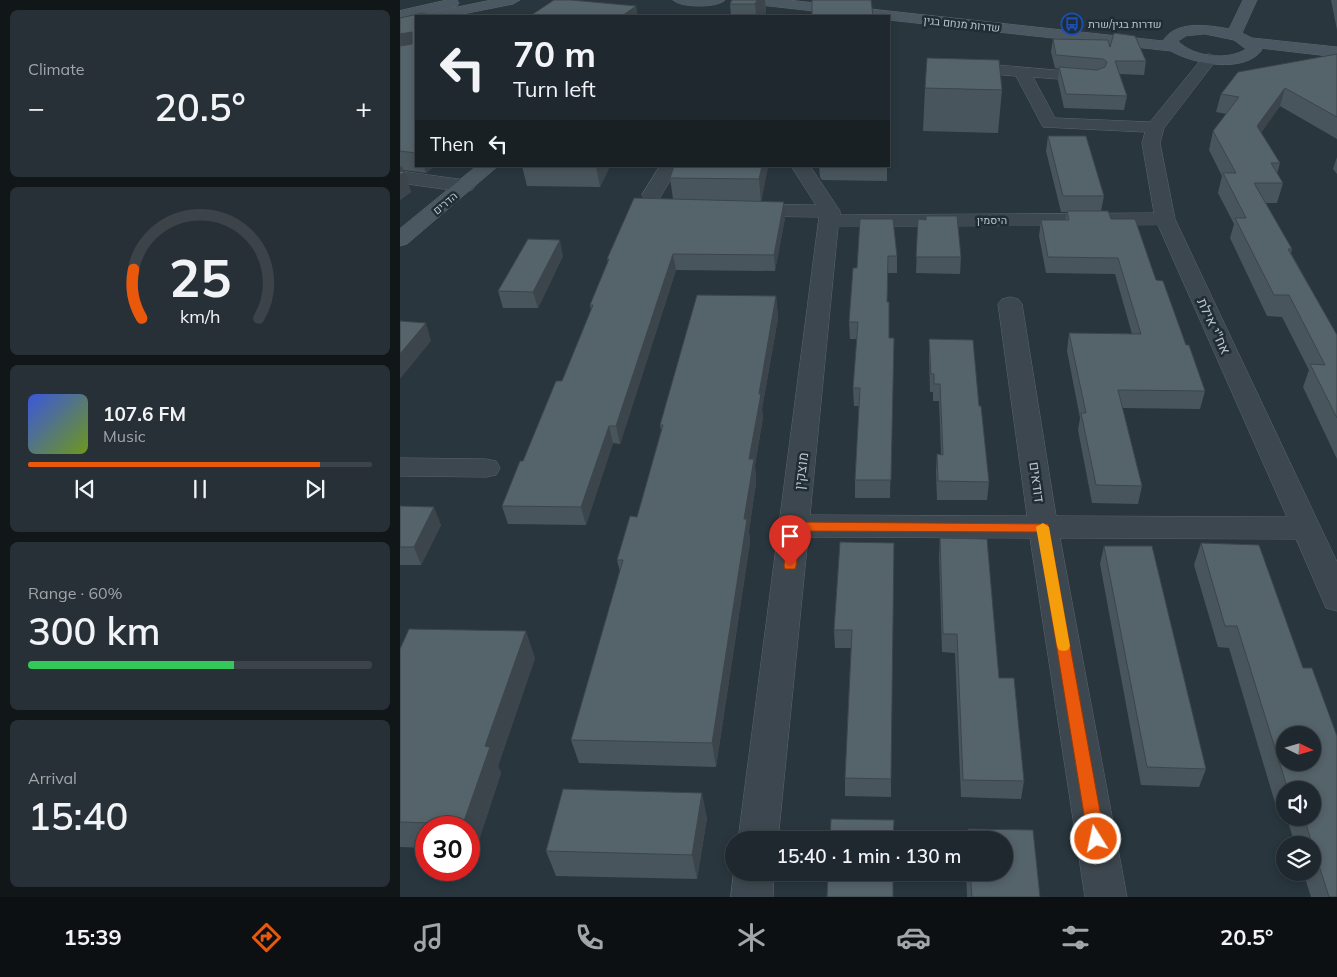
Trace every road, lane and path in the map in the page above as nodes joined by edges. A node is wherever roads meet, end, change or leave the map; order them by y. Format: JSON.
{"nodes":[{"id":1,"x":468,"y":0,"type":"edge"},
{"id":2,"x":513,"y":0,"type":"edge"},
{"id":3,"x":718,"y":0,"type":"edge"},
{"id":4,"x":751,"y":0,"type":"edge"},
{"id":5,"x":827,"y":0,"type":"edge"},
{"id":6,"x":1250,"y":0,"type":"edge"},
{"id":7,"x":682,"y":4,"type":"edge"},
{"id":8,"x":400,"y":15,"type":"edge"},
{"id":9,"x":438,"y":15,"type":"edge"},
{"id":10,"x":1222,"y":16,"type":"dead end"},
{"id":11,"x":415,"y":20,"type":"edge"},
{"id":12,"x":400,"y":24,"type":"edge"},
{"id":13,"x":1214,"y":32,"type":"junction"},
{"id":14,"x":1234,"y":35,"type":"junction"},
{"id":15,"x":1173,"y":42,"type":"junction"},
{"id":16,"x":1250,"y":48,"type":"junction"},
{"id":17,"x":1337,"y":52,"type":"edge"},
{"id":18,"x":1210,"y":59,"type":"junction"},
{"id":19,"x":1337,"y":60,"type":"edge"},
{"id":20,"x":949,"y":66,"type":"edge"},
{"id":21,"x":1022,"y":72,"type":"junction"},
{"id":22,"x":1095,"y":77,"type":"edge"},
{"id":23,"x":1155,"y":127,"type":"junction"},
{"id":24,"x":488,"y":167,"type":"edge"},
{"id":25,"x":670,"y":167,"type":"edge"},
{"id":26,"x":801,"y":167,"type":"edge"},
{"id":27,"x":400,"y":177,"type":"edge"},
{"id":28,"x":465,"y":186,"type":"junction"},
{"id":29,"x":655,"y":204,"type":"edge"},
{"id":30,"x":728,"y":210,"type":"edge"},
{"id":31,"x":830,"y":216,"type":"junction"},
{"id":32,"x":1165,"y":219,"type":"junction"},
{"id":33,"x":400,"y":240,"type":"edge"},
{"id":34,"x":1010,"y":304,"type":"dead end"},
{"id":35,"x":400,"y":467,"type":"edge"},
{"id":36,"x":486,"y":468,"type":"dead end"},
{"id":37,"x":794,"y":526,"type":"junction"},
{"id":38,"x":1043,"y":527,"type":"junction"},
{"id":39,"x":1307,"y":528,"type":"junction"},
{"id":40,"x":1337,"y":599,"type":"edge"},
{"id":41,"x":759,"y":831,"type":"edge"},
{"id":42,"x":753,"y":881,"type":"edge"},
{"id":43,"x":752,"y":897,"type":"edge"},
{"id":44,"x":1106,"y":897,"type":"edge"}],
"edges":[{"from":1,"to":8,"type":"street"},
{"from":2,"to":9,"type":"street"},
{"from":3,"to":7,"type":"street"},
{"from":4,"to":15,"type":"street","name":"שדרות מנחם בגין"},
{"from":5,"to":15,"type":"street","name":"שדרות מנחם בגין"},
{"from":6,"to":14,"type":"street"},
{"from":10,"to":13,"type":"street"},
{"from":11,"to":12,"type":"street"},
{"from":13,"to":14,"type":"street"},
{"from":13,"to":15,"type":"street"},
{"from":14,"to":16,"type":"street"},
{"from":15,"to":18,"type":"street"},
{"from":16,"to":17,"type":"street"},
{"from":16,"to":18,"type":"street"},
{"from":16,"to":19,"type":"street"},
{"from":18,"to":23,"type":"street"},
{"from":20,"to":21,"type":"street"},
{"from":21,"to":22,"type":"street"},
{"from":21,"to":23,"type":"street"},
{"from":23,"to":32,"type":"street","name":"אח\"י אילת"},
{"from":24,"to":28,"type":"street","name":"הדרים"},
{"from":25,"to":29,"type":"street"},
{"from":26,"to":31,"type":"street"},
{"from":27,"to":28,"type":"street"},
{"from":28,"to":33,"type":"street","name":"הדרים"},
{"from":30,"to":31,"type":"street","name":"היסמין"},
{"from":31,"to":32,"type":"street","name":"היסמין"},
{"from":31,"to":37,"type":"street","name":"מוצקין"},
{"from":32,"to":39,"type":"street","name":"אח\"י אילת"},
{"from":34,"to":38,"type":"street","name":"דודאים"},
{"from":35,"to":36,"type":"street"},
{"from":37,"to":38,"type":"street"},
{"from":37,"to":41,"type":"street","name":"מוצקין"},
{"from":38,"to":39,"type":"street"},
{"from":38,"to":44,"type":"street","name":"דודאים"},
{"from":39,"to":40,"type":"street","name":"אח\"י אילת"},
{"from":42,"to":43,"type":"street"}]}
